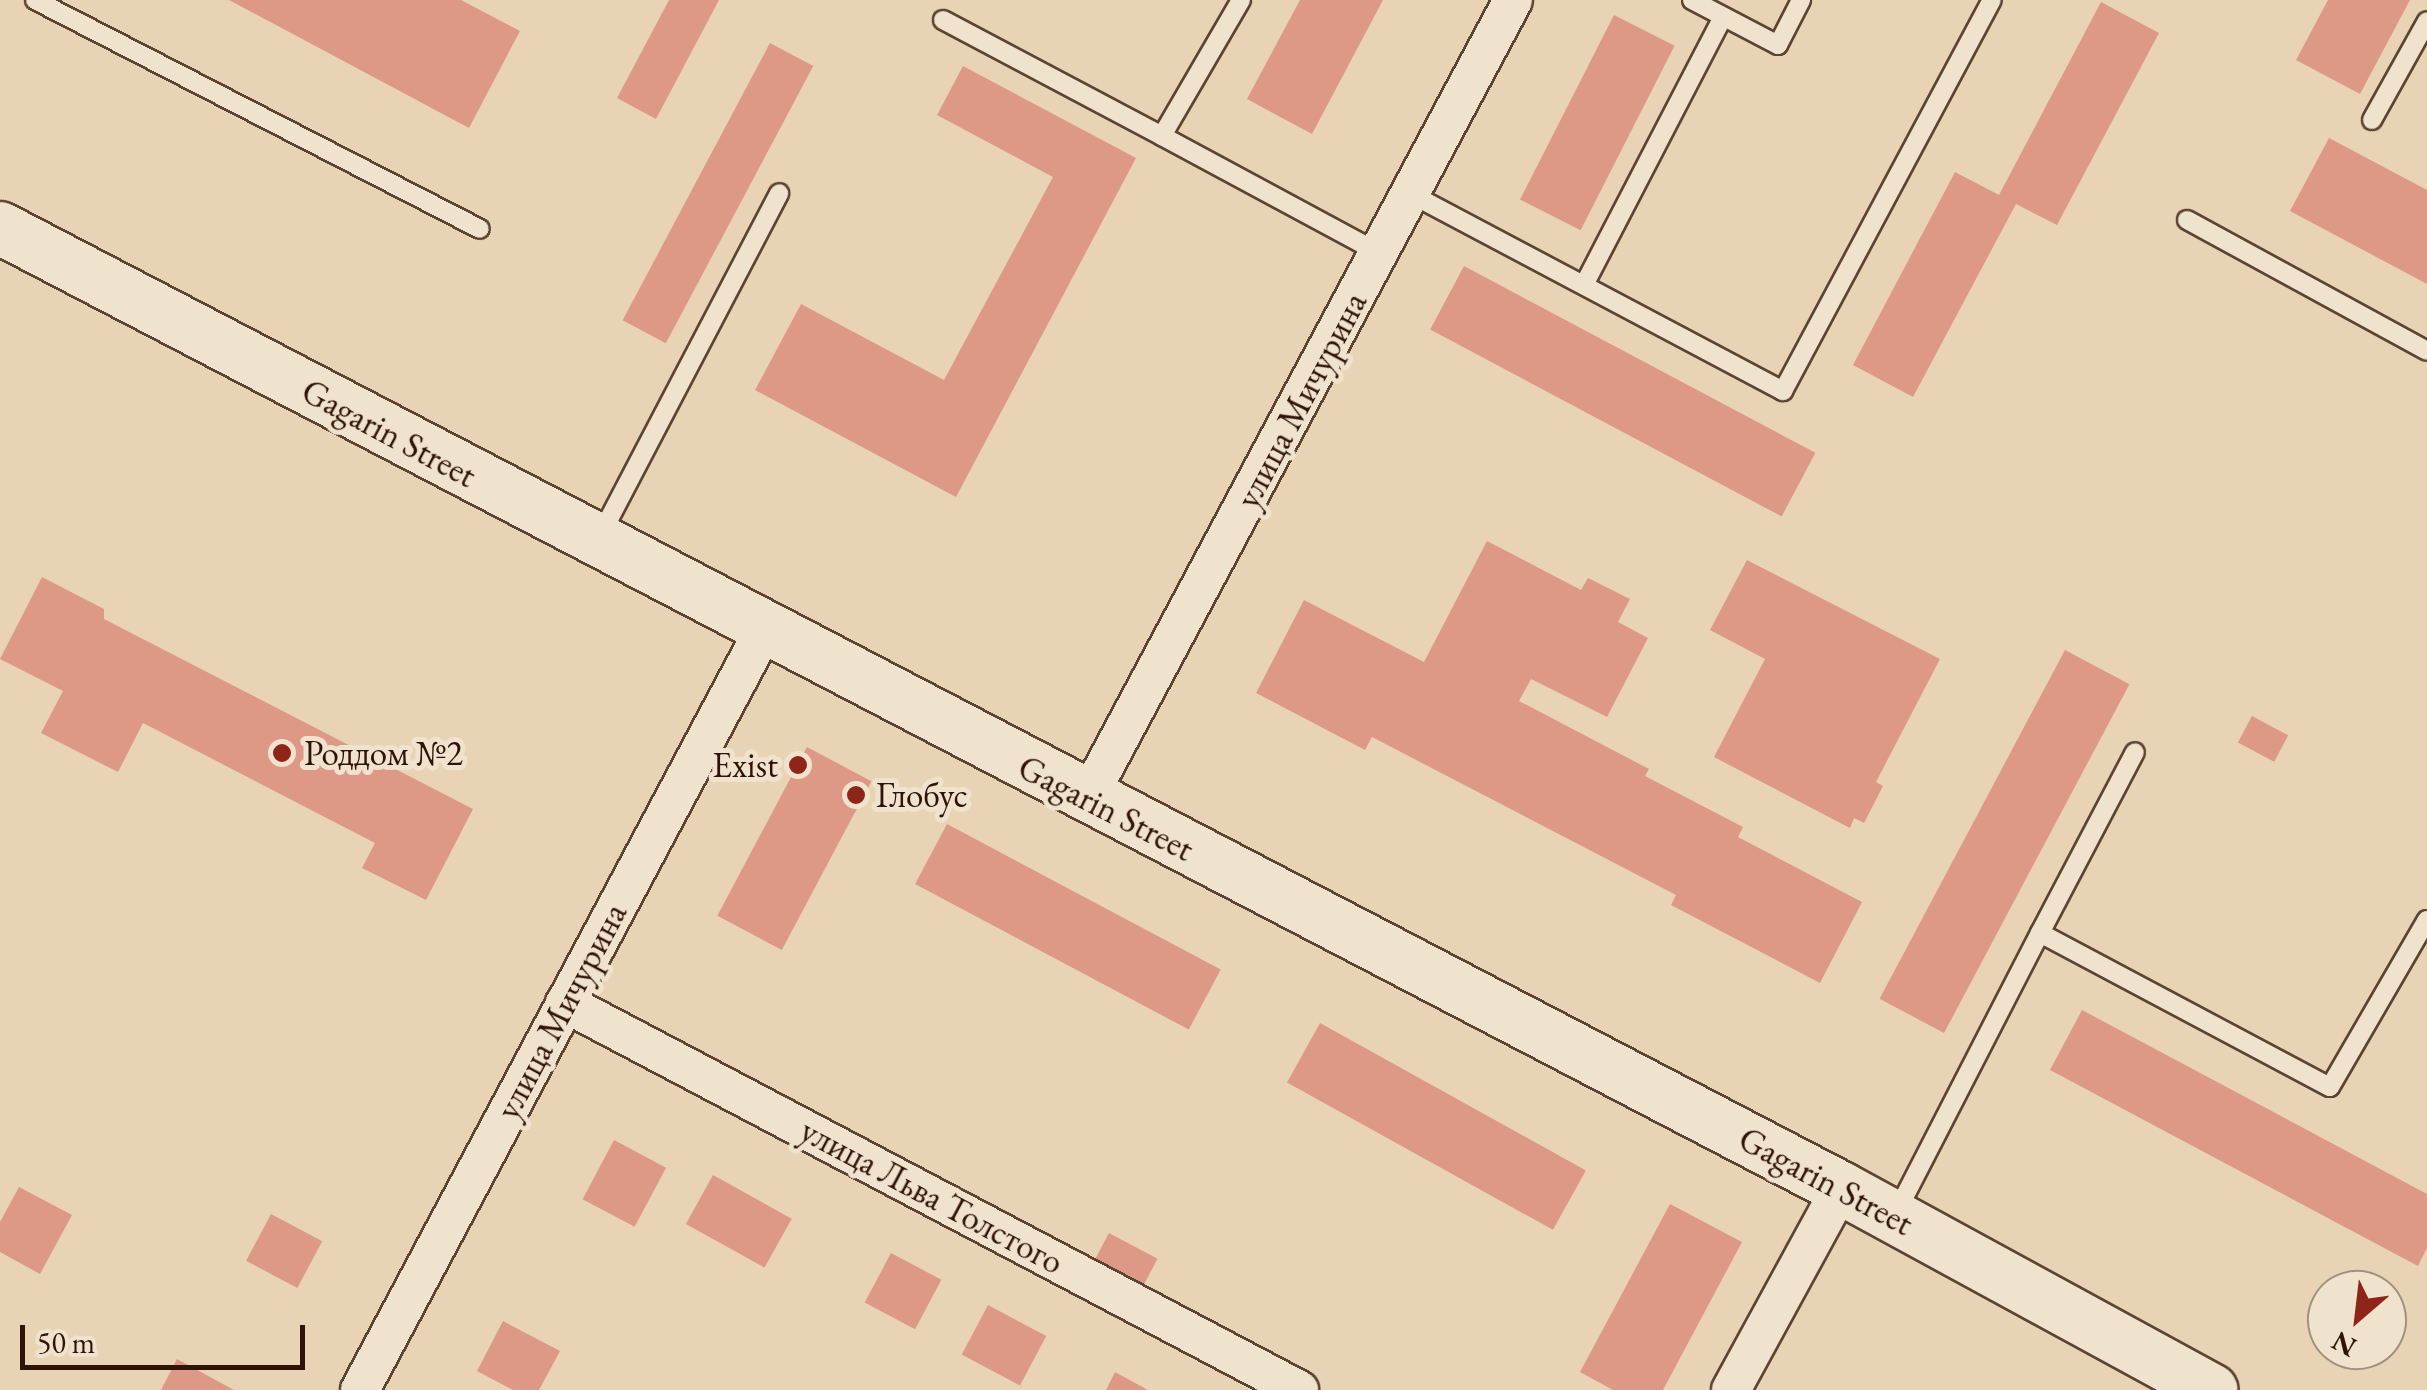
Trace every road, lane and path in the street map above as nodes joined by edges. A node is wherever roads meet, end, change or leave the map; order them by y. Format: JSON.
{"nodes":[{"id":1,"x":35,"y":0,"type":"edge"},
{"id":2,"x":1241,"y":0,"type":"edge"},
{"id":3,"x":1514,"y":0,"type":"edge"},
{"id":4,"x":1692,"y":0,"type":"edge"},
{"id":5,"x":1802,"y":0,"type":"edge"},
{"id":6,"x":1992,"y":0,"type":"edge"},
{"id":7,"x":1724,"y":16,"type":"junction"},
{"id":8,"x":943,"y":20,"type":"dead end"},
{"id":9,"x":2427,"y":21,"type":"edge"},
{"id":10,"x":2372,"y":120,"type":"dead end"},
{"id":11,"x":1162,"y":136,"type":"junction"},
{"id":12,"x":779,"y":193,"type":"dead end"},
{"id":13,"x":1411,"y":194,"type":"junction"},
{"id":14,"x":2187,"y":220,"type":"dead end"},
{"id":15,"x":480,"y":230,"type":"dead end"},
{"id":16,"x":2,"y":233,"type":"edge"},
{"id":17,"x":1379,"y":253,"type":"junction"},
{"id":18,"x":1584,"y":285,"type":"junction"},
{"id":19,"x":2427,"y":351,"type":"edge"},
{"id":20,"x":596,"y":543,"type":"junction"},
{"id":21,"x":763,"y":632,"type":"junction"},
{"id":22,"x":2135,"y":752,"type":"dead end"},
{"id":23,"x":1087,"y":799,"type":"junction"},
{"id":24,"x":2427,"y":920,"type":"edge"},
{"id":25,"x":2040,"y":933,"type":"junction"},
{"id":26,"x":565,"y":1003,"type":"junction"},
{"id":27,"x":1842,"y":1188,"type":"junction"},
{"id":28,"x":1894,"y":1216,"type":"junction"},
{"id":29,"x":360,"y":1390,"type":"edge"},
{"id":30,"x":1299,"y":1390,"type":"edge"},
{"id":31,"x":1731,"y":1390,"type":"edge"},
{"id":32,"x":2212,"y":1390,"type":"edge"}],
"edges":[{"from":1,"to":15,"type":"lane"},
{"from":2,"to":11,"type":"lane"},
{"from":3,"to":13,"type":"street","name":"улица Мичурина"},
{"from":4,"to":7,"type":"lane"},
{"from":5,"to":7,"type":"lane"},
{"from":6,"to":18,"type":"lane"},
{"from":7,"to":18,"type":"lane"},
{"from":8,"to":11,"type":"lane"},
{"from":9,"to":10,"type":"lane"},
{"from":11,"to":17,"type":"lane"},
{"from":12,"to":20,"type":"lane"},
{"from":13,"to":17,"type":"street","name":"улица Мичурина"},
{"from":13,"to":18,"type":"lane"},
{"from":14,"to":19,"type":"lane"},
{"from":16,"to":20,"type":"main road","name":"Gagarin Street"},
{"from":17,"to":23,"type":"street","name":"улица Мичурина"},
{"from":20,"to":21,"type":"main road","name":"Gagarin Street"},
{"from":21,"to":23,"type":"main road","name":"Gagarin Street"},
{"from":21,"to":26,"type":"street","name":"улица Мичурина"},
{"from":22,"to":25,"type":"lane"},
{"from":23,"to":27,"type":"main road","name":"Gagarin Street"},
{"from":24,"to":25,"type":"lane"},
{"from":25,"to":28,"type":"lane"},
{"from":26,"to":29,"type":"street","name":"улица Мичурина"},
{"from":26,"to":30,"type":"street","name":"улица Льва Толстого"},
{"from":27,"to":28,"type":"main road","name":"Gagarin Street"},
{"from":27,"to":31,"type":"street"},
{"from":28,"to":32,"type":"main road","name":"Gagarin Street"}]}
